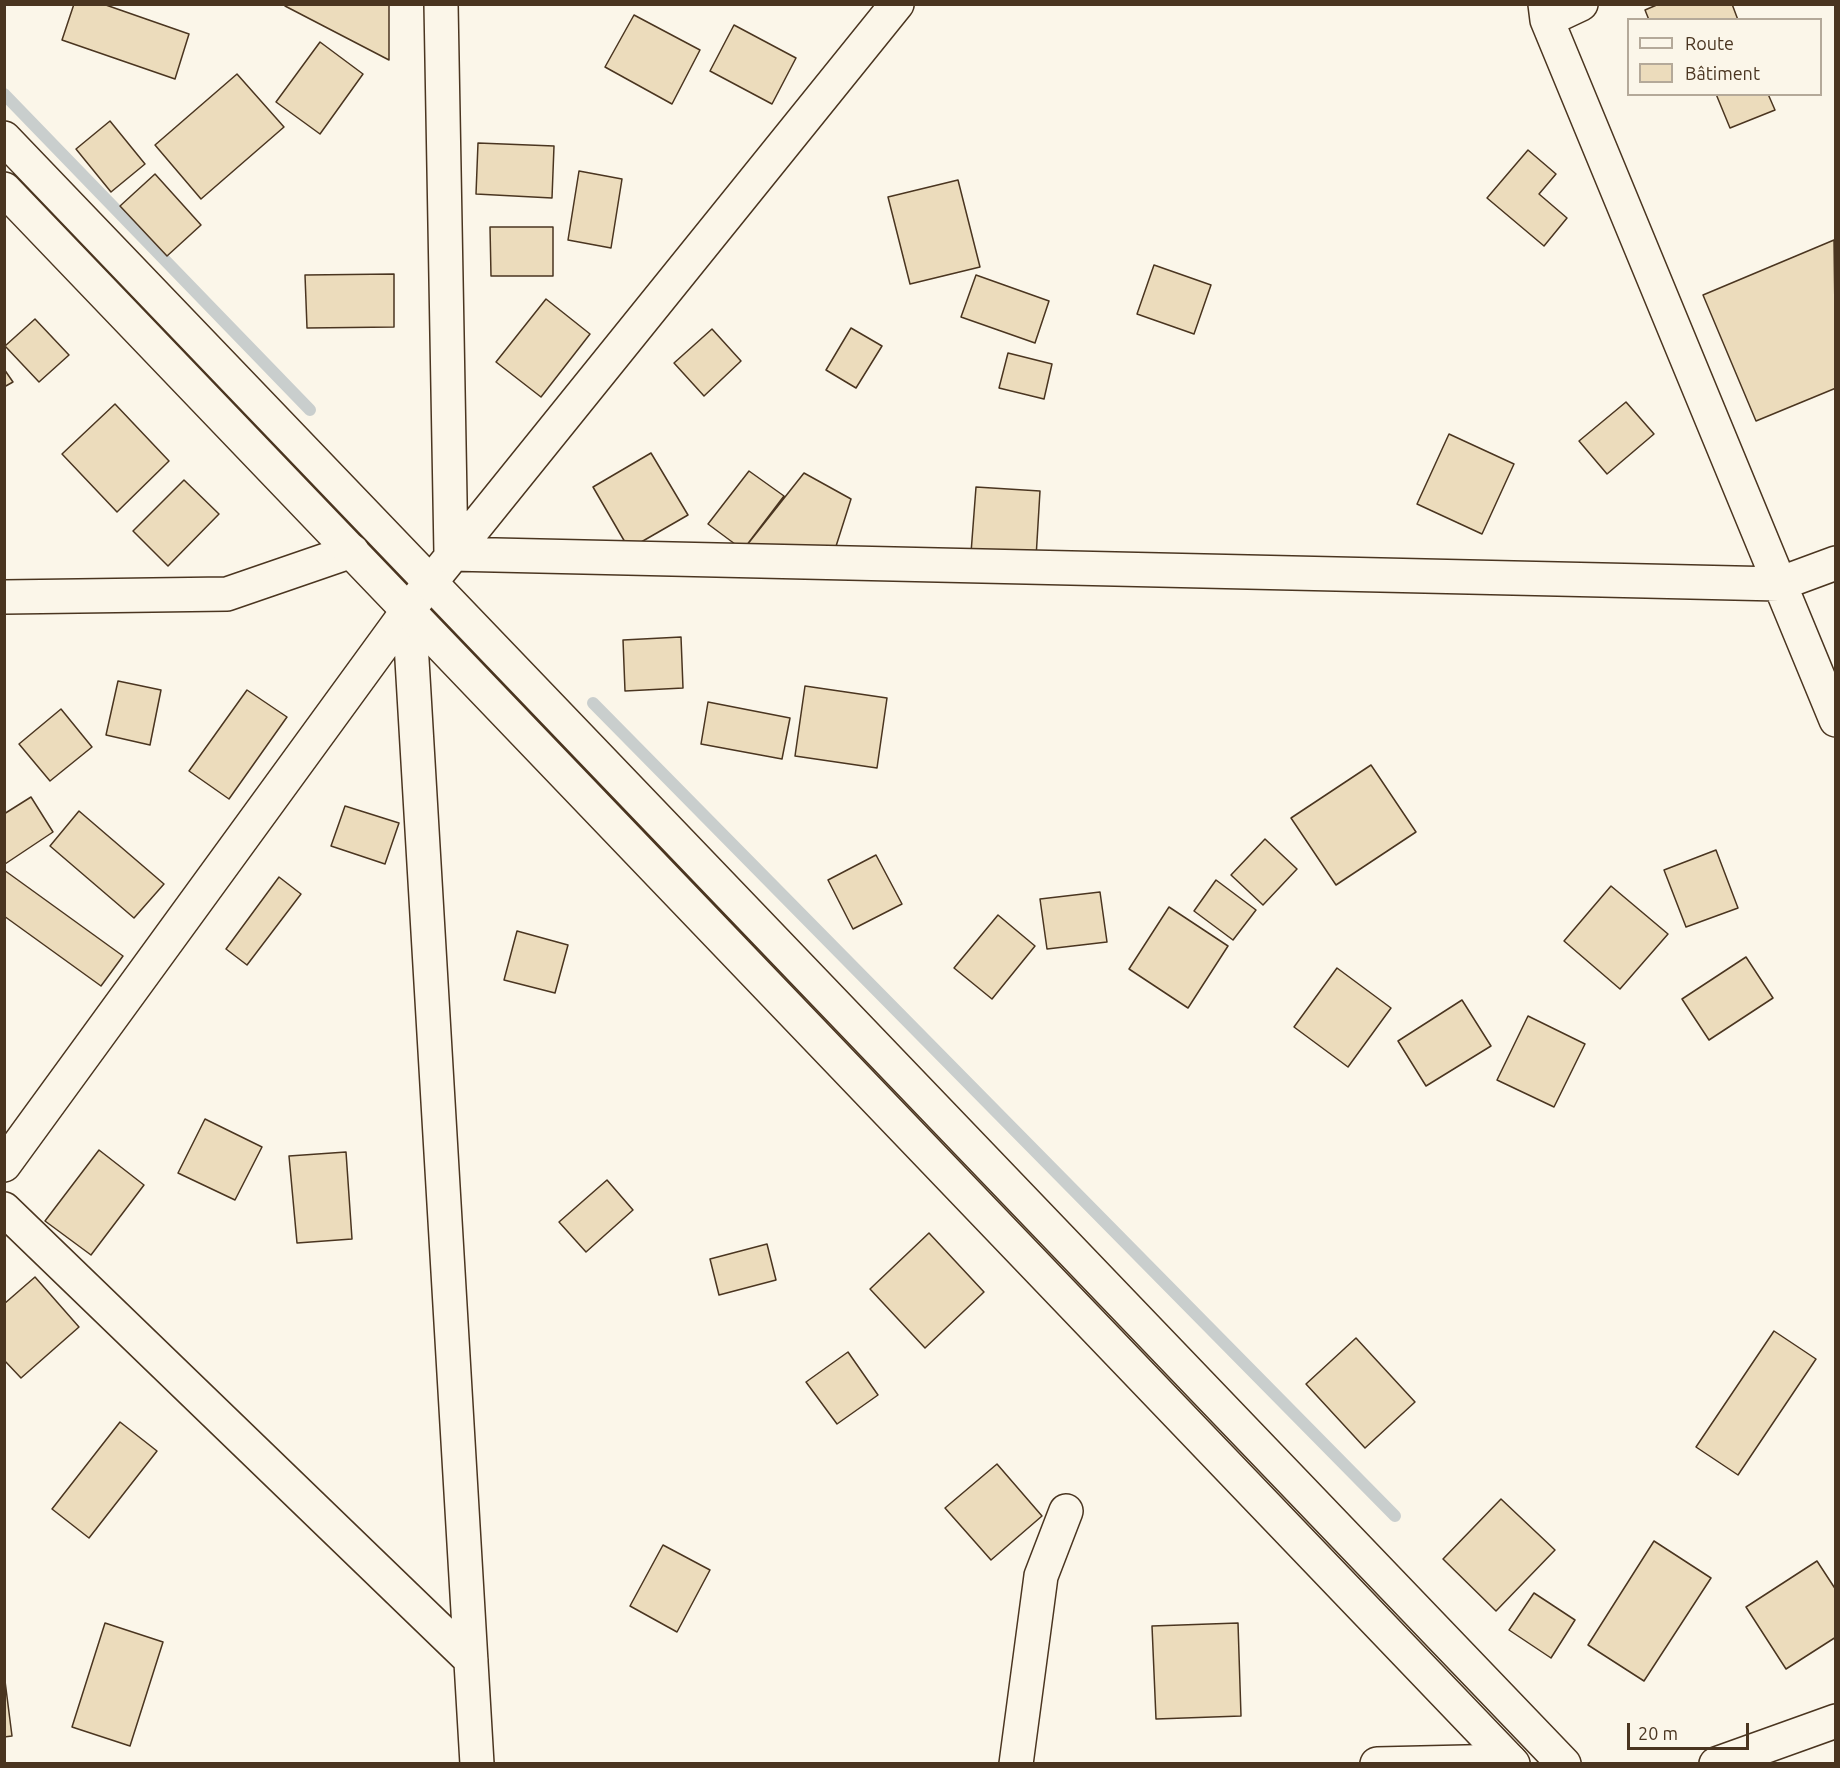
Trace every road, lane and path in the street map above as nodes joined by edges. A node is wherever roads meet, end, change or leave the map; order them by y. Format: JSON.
{"nodes":[{"id":1,"x":441,"y":4,"type":"edge"},
{"id":2,"x":897,"y":4,"type":"edge"},
{"id":3,"x":1581,"y":4,"type":"edge"},
{"id":4,"x":1546,"y":12,"type":"edge"},
{"id":5,"x":4,"y":138,"type":"edge"},
{"id":6,"x":4,"y":189,"type":"edge"},
{"id":7,"x":352,"y":551,"type":"junction"},
{"id":8,"x":452,"y":554,"type":"junction"},
{"id":9,"x":1836,"y":563,"type":"edge"},
{"id":10,"x":431,"y":581,"type":"junction"},
{"id":11,"x":1779,"y":584,"type":"junction"},
{"id":12,"x":4,"y":597,"type":"edge"},
{"id":13,"x":409,"y":609,"type":"junction"},
{"id":14,"x":1836,"y":720,"type":"edge"},
{"id":15,"x":4,"y":1165,"type":"edge"},
{"id":16,"x":4,"y":1209,"type":"edge"},
{"id":17,"x":1066,"y":1511,"type":"dead end"},
{"id":18,"x":471,"y":1660,"type":"junction"},
{"id":19,"x":1836,"y":1721,"type":"edge"},
{"id":20,"x":1512,"y":1762,"type":"edge"},
{"id":21,"x":477,"y":1764,"type":"edge"},
{"id":22,"x":1016,"y":1764,"type":"edge"},
{"id":23,"x":1377,"y":1764,"type":"edge"},
{"id":24,"x":1564,"y":1764,"type":"edge"},
{"id":25,"x":1716,"y":1764,"type":"edge"}],
"edges":[{"from":1,"to":8,"type":"main road"},
{"from":2,"to":8,"type":"main road"},
{"from":3,"to":4,"type":"main road"},
{"from":4,"to":11,"type":"main road"},
{"from":5,"to":10,"type":"main road"},
{"from":6,"to":7,"type":"main road"},
{"from":7,"to":12,"type":"main road"},
{"from":7,"to":13,"type":"main road"},
{"from":8,"to":10,"type":"main road"},
{"from":8,"to":11,"type":"main road"},
{"from":9,"to":11,"type":"main road"},
{"from":10,"to":13,"type":"main road"},
{"from":10,"to":24,"type":"main road"},
{"from":11,"to":14,"type":"main road"},
{"from":13,"to":15,"type":"main road"},
{"from":13,"to":18,"type":"main road"},
{"from":13,"to":20,"type":"main road"},
{"from":16,"to":18,"type":"main road"},
{"from":17,"to":22,"type":"main road"},
{"from":18,"to":21,"type":"main road"},
{"from":19,"to":25,"type":"main road"},
{"from":20,"to":23,"type":"main road"}]}
